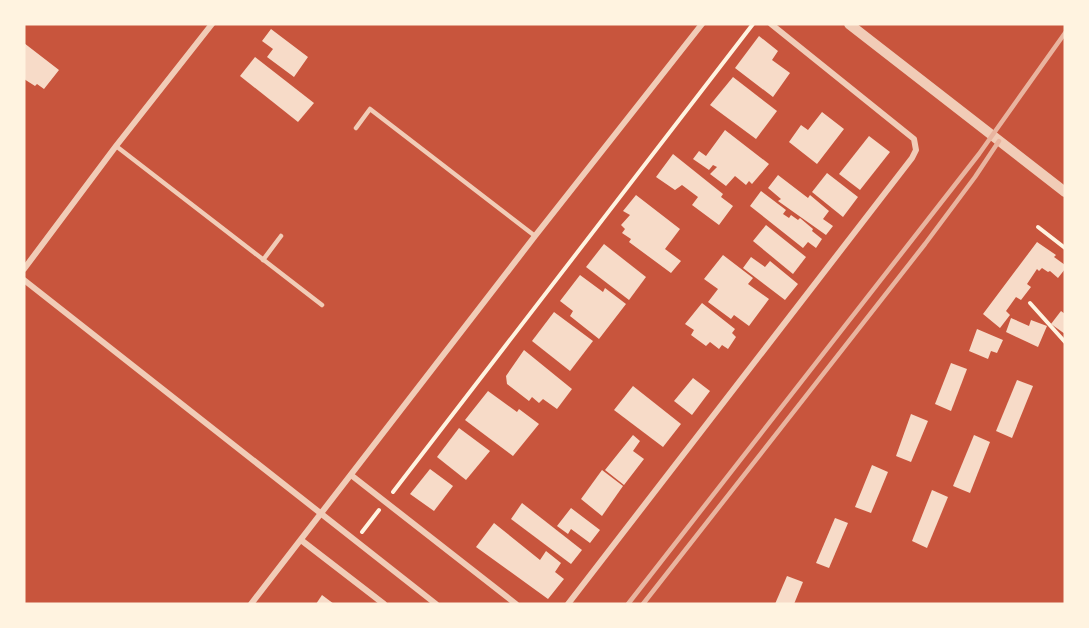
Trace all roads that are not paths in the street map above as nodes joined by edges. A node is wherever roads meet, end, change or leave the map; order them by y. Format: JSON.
{"nodes":[{"id":1,"x":212,"y":24,"type":"edge"},
{"id":2,"x":702,"y":24,"type":"edge"},
{"id":3,"x":771,"y":24,"type":"edge"},
{"id":4,"x":849,"y":24,"type":"edge"},
{"id":5,"x":356,"y":128,"type":"dead end"},
{"id":6,"x":116,"y":146,"type":"junction"},
{"id":7,"x":1065,"y":192,"type":"edge"},
{"id":8,"x":281,"y":236,"type":"dead end"},
{"id":9,"x":535,"y":236,"type":"junction"},
{"id":10,"x":263,"y":260,"type":"junction"},
{"id":11,"x":24,"y":269,"type":"edge"},
{"id":12,"x":24,"y":280,"type":"edge"},
{"id":13,"x":322,"y":305,"type":"dead end"},
{"id":14,"x":351,"y":475,"type":"junction"},
{"id":15,"x":322,"y":513,"type":"junction"},
{"id":16,"x":301,"y":540,"type":"junction"},
{"id":17,"x":251,"y":604,"type":"edge"},
{"id":18,"x":384,"y":604,"type":"edge"},
{"id":19,"x":436,"y":604,"type":"edge"},
{"id":20,"x":516,"y":604,"type":"edge"},
{"id":21,"x":568,"y":604,"type":"edge"}],
"edges":[{"from":1,"to":6,"type":"street"},
{"from":2,"to":9,"type":"street"},
{"from":3,"to":21,"type":"street"},
{"from":4,"to":7,"type":"street"},
{"from":5,"to":9,"type":"lane"},
{"from":6,"to":10,"type":"lane"},
{"from":6,"to":11,"type":"street"},
{"from":8,"to":10,"type":"lane"},
{"from":9,"to":14,"type":"street"},
{"from":10,"to":13,"type":"lane"},
{"from":12,"to":15,"type":"street"},
{"from":14,"to":15,"type":"street"},
{"from":14,"to":20,"type":"street"},
{"from":15,"to":16,"type":"street"},
{"from":15,"to":19,"type":"street"},
{"from":16,"to":17,"type":"street"},
{"from":16,"to":18,"type":"street"}]}
